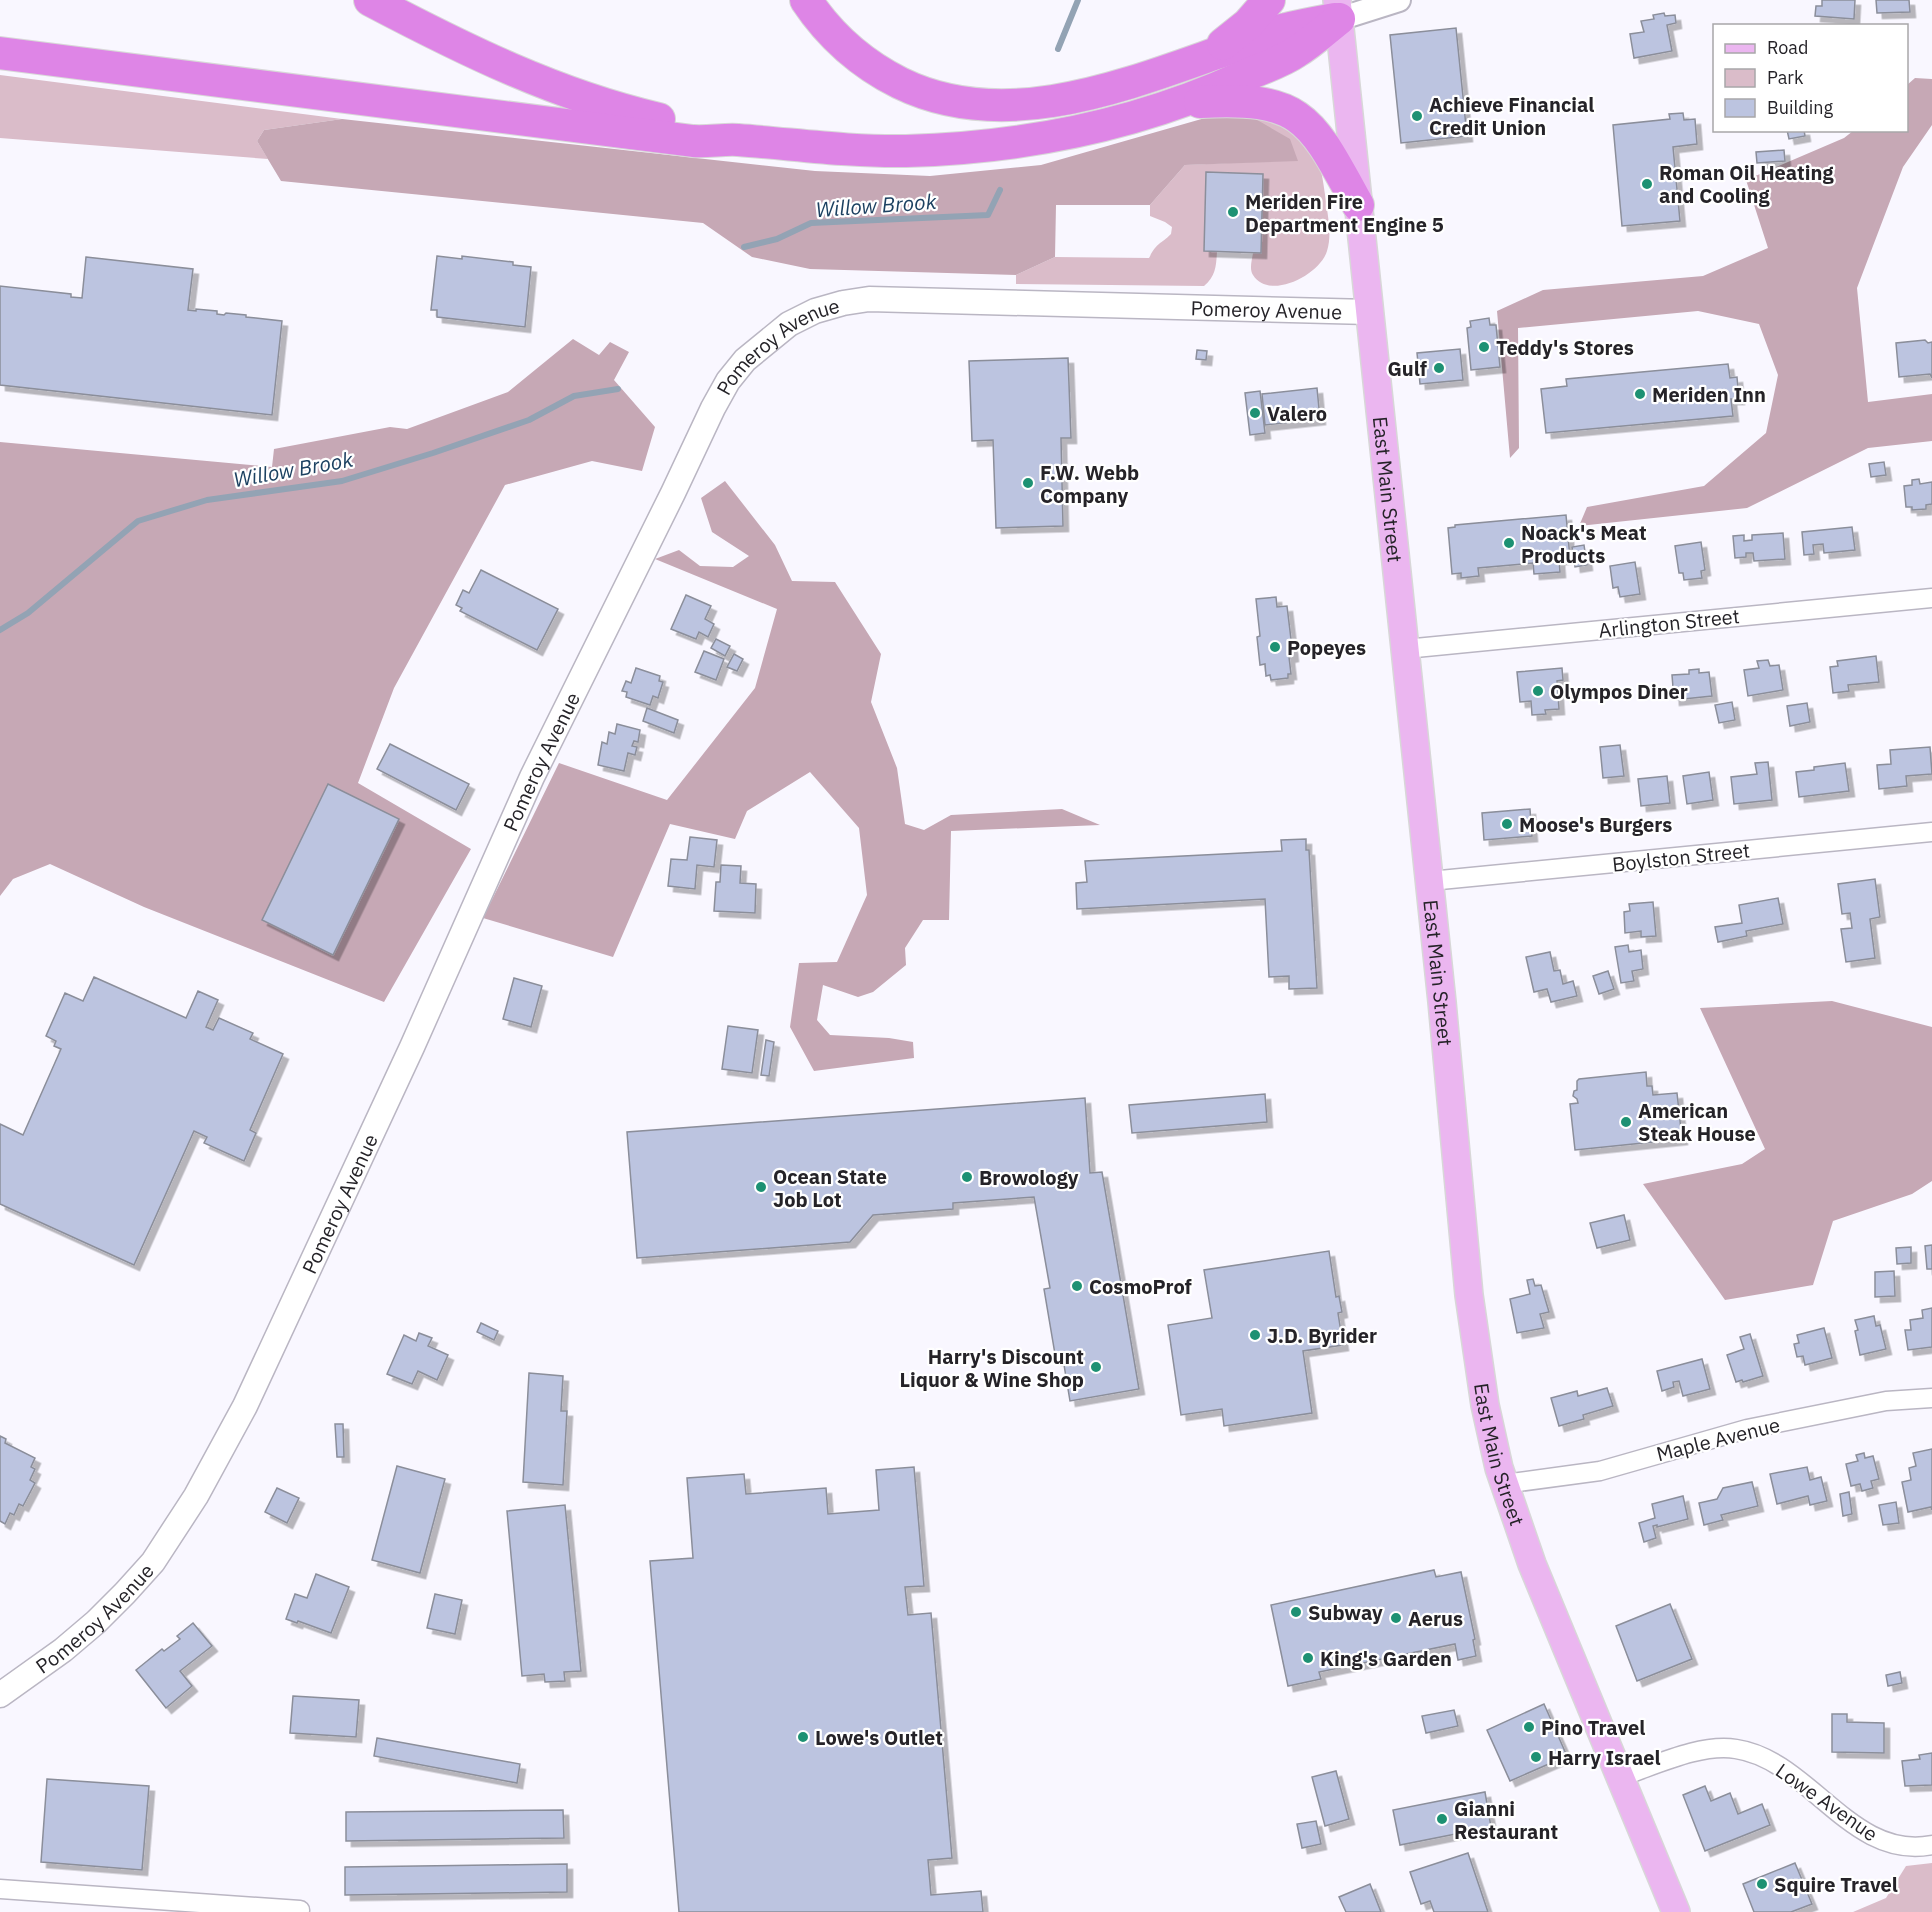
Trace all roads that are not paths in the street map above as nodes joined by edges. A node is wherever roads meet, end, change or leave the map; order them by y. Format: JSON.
{"nodes":[{"id":1,"x":370,"y":0,"type":"edge"},
{"id":2,"x":806,"y":0,"type":"edge"},
{"id":3,"x":1269,"y":0,"type":"edge"},
{"id":4,"x":1399,"y":0,"type":"edge"},
{"id":5,"x":1338,"y":9,"type":"edge"},
{"id":6,"x":0,"y":53,"type":"edge"},
{"id":7,"x":1205,"y":57,"type":"junction"},
{"id":8,"x":1169,"y":106,"type":"junction"},
{"id":9,"x":735,"y":140,"type":"junction"},
{"id":10,"x":1358,"y":205,"type":"junction"},
{"id":11,"x":1369,"y":312,"type":"junction"},
{"id":12,"x":1932,"y":598,"type":"edge"},
{"id":13,"x":1405,"y":649,"type":"junction"},
{"id":14,"x":1932,"y":832,"type":"edge"},
{"id":15,"x":1430,"y":881,"type":"junction"},
{"id":16,"x":1932,"y":1398,"type":"edge"},
{"id":17,"x":1504,"y":1484,"type":"junction"},
{"id":18,"x":0,"y":1695,"type":"edge"},
{"id":19,"x":1620,"y":1777,"type":"junction"},
{"id":20,"x":1932,"y":1845,"type":"edge"},
{"id":21,"x":0,"y":1889,"type":"edge"},
{"id":22,"x":300,"y":1910,"type":"dead end"},
{"id":23,"x":1676,"y":1912,"type":"edge"}],
"edges":[{"from":1,"to":9,"type":"highway"},
{"from":2,"to":7,"type":"highway"},
{"from":3,"to":7,"type":"highway"},
{"from":4,"to":5,"type":"street"},
{"from":5,"to":7,"type":"highway"},
{"from":5,"to":8,"type":"highway"},
{"from":5,"to":10,"type":"main road","name":"East Main Street"},
{"from":6,"to":9,"type":"highway"},
{"from":8,"to":9,"type":"highway"},
{"from":8,"to":10,"type":"highway"},
{"from":10,"to":11,"type":"main road","name":"East Main Street"},
{"from":11,"to":13,"type":"main road","name":"East Main Street"},
{"from":11,"to":18,"type":"main road","name":"Pomeroy Avenue"},
{"from":12,"to":13,"type":"street","name":"Arlington Street"},
{"from":13,"to":15,"type":"main road","name":"East Main Street"},
{"from":14,"to":15,"type":"street","name":"Boylston Street"},
{"from":15,"to":17,"type":"main road","name":"East Main Street"},
{"from":16,"to":17,"type":"street","name":"Maple Avenue"},
{"from":17,"to":19,"type":"main road","name":"East Main Street"},
{"from":19,"to":20,"type":"street","name":"Lowe Avenue"},
{"from":19,"to":23,"type":"main road","name":"East Main Street"},
{"from":21,"to":22,"type":"street"}]}
